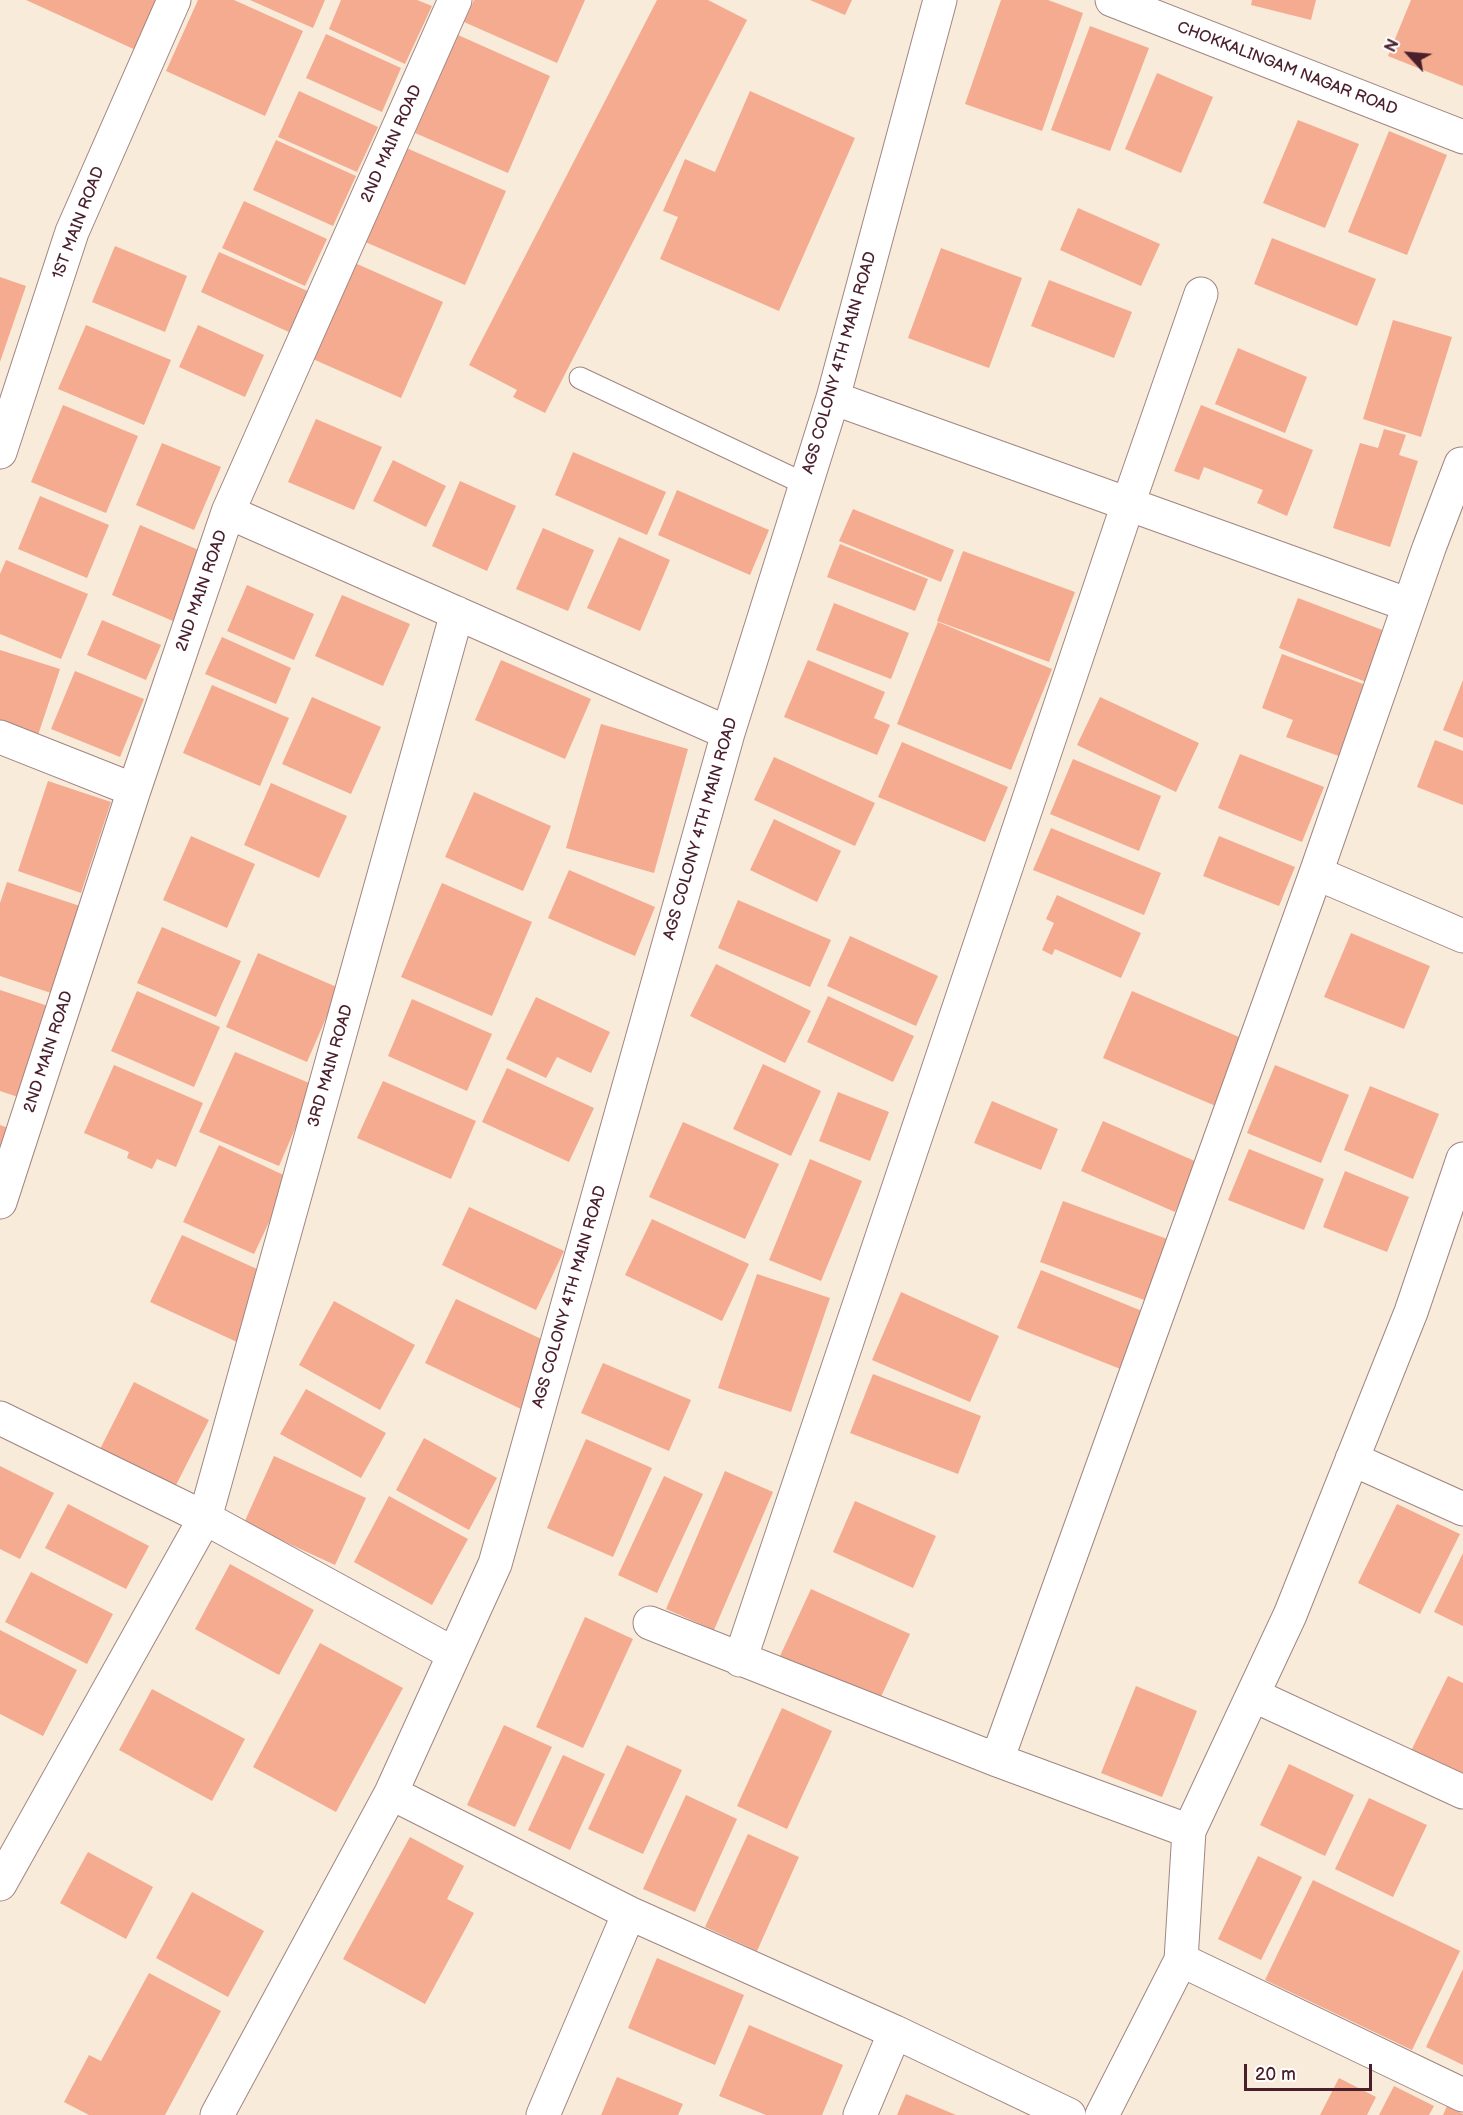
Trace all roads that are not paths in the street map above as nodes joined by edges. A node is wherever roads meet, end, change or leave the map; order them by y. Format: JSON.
{"nodes":[{"id":1,"x":174,"y":0,"type":"edge"},
{"id":2,"x":455,"y":0,"type":"edge"},
{"id":3,"x":940,"y":0,"type":"edge"},
{"id":4,"x":1112,"y":0,"type":"edge"},
{"id":5,"x":1463,"y":137,"type":"edge"},
{"id":6,"x":1201,"y":294,"type":"dead end"},
{"id":7,"x":580,"y":378,"type":"dead end"},
{"id":8,"x":833,"y":398,"type":"junction"},
{"id":9,"x":0,"y":452,"type":"edge"},
{"id":10,"x":1463,"y":465,"type":"edge"},
{"id":11,"x":805,"y":484,"type":"junction"},
{"id":12,"x":1128,"y":504,"type":"junction"},
{"id":13,"x":228,"y":512,"type":"junction"},
{"id":14,"x":1408,"y":605,"type":"junction"},
{"id":15,"x":457,"y":613,"type":"junction"},
{"id":16,"x":728,"y":733,"type":"junction"},
{"id":17,"x":0,"y":737,"type":"edge"},
{"id":18,"x":134,"y":790,"type":"junction"},
{"id":19,"x":1316,"y":873,"type":"junction"},
{"id":20,"x":1463,"y":936,"type":"edge"},
{"id":21,"x":1463,"y":1159,"type":"edge"},
{"id":22,"x":0,"y":1202,"type":"edge"},
{"id":23,"x":0,"y":1418,"type":"edge"},
{"id":24,"x":1352,"y":1459,"type":"junction"},
{"id":25,"x":1463,"y":1509,"type":"edge"},
{"id":26,"x":205,"y":1518,"type":"junction"},
{"id":27,"x":650,"y":1623,"type":"dead end"},
{"id":28,"x":454,"y":1654,"type":"junction"},
{"id":29,"x":740,"y":1660,"type":"junction"},
{"id":30,"x":1253,"y":1695,"type":"junction"},
{"id":31,"x":997,"y":1760,"type":"junction"},
{"id":32,"x":1463,"y":1792,"type":"edge"},
{"id":33,"x":391,"y":1793,"type":"junction"},
{"id":34,"x":1189,"y":1831,"type":"junction"},
{"id":35,"x":0,"y":1884,"type":"edge"},
{"id":36,"x":629,"y":1913,"type":"junction"},
{"id":37,"x":1181,"y":1960,"type":"junction"},
{"id":38,"x":895,"y":2032,"type":"junction"},
{"id":39,"x":1463,"y":2095,"type":"edge"},
{"id":40,"x":217,"y":2115,"type":"edge"},
{"id":41,"x":543,"y":2115,"type":"edge"},
{"id":42,"x":860,"y":2115,"type":"edge"},
{"id":43,"x":1069,"y":2115,"type":"edge"},
{"id":44,"x":1102,"y":2115,"type":"edge"}],
"edges":[{"from":1,"to":9,"type":"street","name":"1ST MAIN ROAD"},
{"from":2,"to":13,"type":"street","name":"2ND MAIN ROAD"},
{"from":3,"to":8,"type":"street","name":"AGS COLONY 4TH MAIN ROAD"},
{"from":4,"to":5,"type":"street","name":"CHOKKALINGAM NAGAR ROAD"},
{"from":6,"to":12,"type":"street"},
{"from":7,"to":11,"type":"lane"},
{"from":8,"to":11,"type":"street","name":"AGS COLONY 4TH MAIN ROAD"},
{"from":8,"to":12,"type":"street"},
{"from":10,"to":14,"type":"street"},
{"from":11,"to":16,"type":"street","name":"AGS COLONY 4TH MAIN ROAD"},
{"from":12,"to":14,"type":"street"},
{"from":12,"to":29,"type":"street"},
{"from":13,"to":15,"type":"street"},
{"from":13,"to":18,"type":"street","name":"2ND MAIN ROAD"},
{"from":14,"to":19,"type":"street"},
{"from":15,"to":16,"type":"street"},
{"from":15,"to":26,"type":"street","name":"3RD MAIN ROAD"},
{"from":16,"to":28,"type":"street","name":"AGS COLONY 4TH MAIN ROAD"},
{"from":17,"to":18,"type":"street"},
{"from":18,"to":22,"type":"street","name":"2ND MAIN ROAD"},
{"from":19,"to":20,"type":"street"},
{"from":19,"to":31,"type":"street"},
{"from":21,"to":24,"type":"street"},
{"from":23,"to":26,"type":"street"},
{"from":24,"to":25,"type":"street"},
{"from":24,"to":30,"type":"street"},
{"from":26,"to":28,"type":"street"},
{"from":26,"to":35,"type":"street","name":"3RD MAIN ROAD"},
{"from":27,"to":29,"type":"street"},
{"from":28,"to":33,"type":"street","name":"AGS COLONY 4TH MAIN ROAD"},
{"from":29,"to":31,"type":"street"},
{"from":30,"to":32,"type":"street"},
{"from":30,"to":34,"type":"street"},
{"from":31,"to":34,"type":"street"},
{"from":33,"to":36,"type":"street"},
{"from":33,"to":40,"type":"street","name":"AGS COLONY 4TH MAIN ROAD"},
{"from":34,"to":37,"type":"street"},
{"from":36,"to":38,"type":"street"},
{"from":36,"to":41,"type":"street"},
{"from":37,"to":39,"type":"street"},
{"from":37,"to":44,"type":"street"},
{"from":38,"to":42,"type":"street"},
{"from":38,"to":43,"type":"street"}]}
